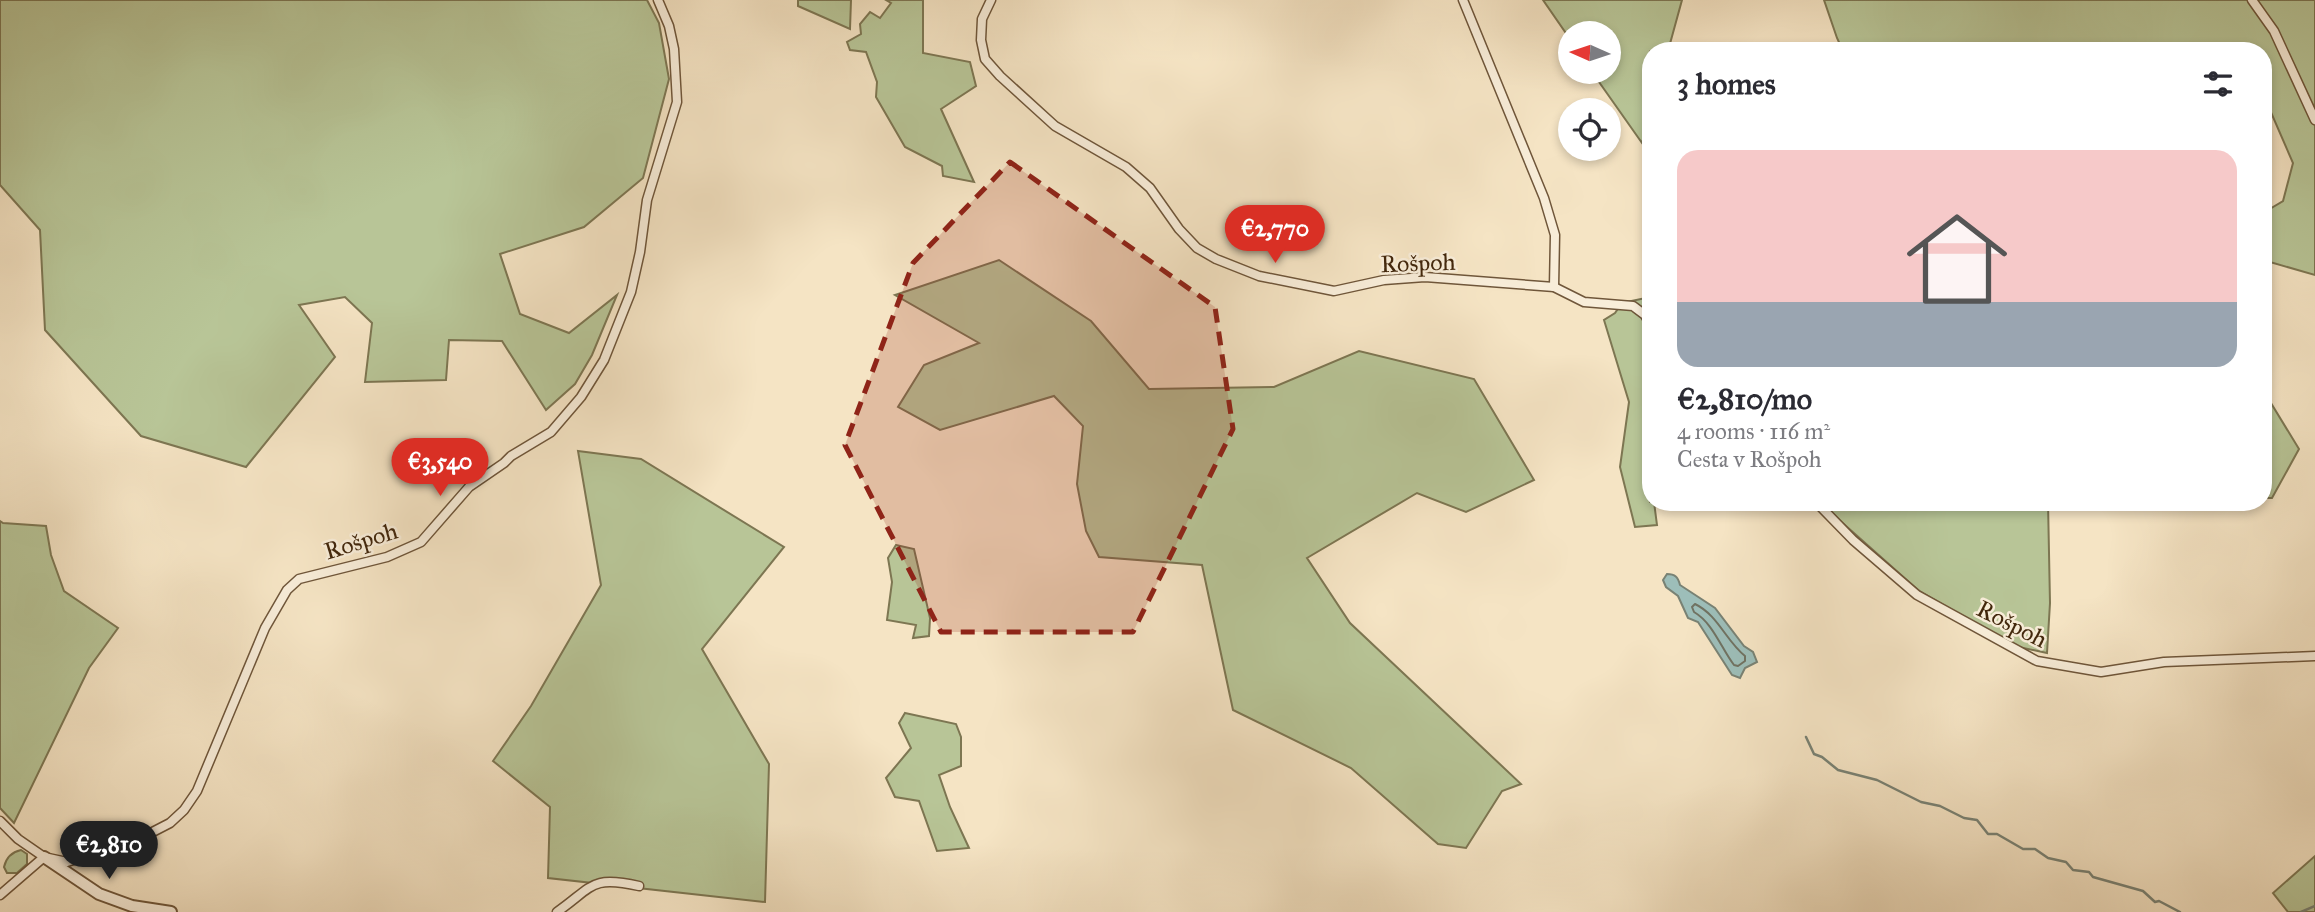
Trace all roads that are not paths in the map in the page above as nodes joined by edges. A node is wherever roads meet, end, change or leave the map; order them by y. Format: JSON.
{"nodes":[{"id":1,"x":658,"y":0,"type":"edge"},
{"id":2,"x":990,"y":0,"type":"edge"},
{"id":3,"x":1462,"y":0,"type":"edge"},
{"id":4,"x":2252,"y":0,"type":"edge"},
{"id":5,"x":2315,"y":120,"type":"edge"},
{"id":6,"x":1554,"y":287,"type":"junction"},
{"id":7,"x":1642,"y":313,"type":"edge"},
{"id":8,"x":1825,"y":511,"type":"edge"},
{"id":9,"x":2315,"y":656,"type":"edge"},
{"id":10,"x":0,"y":821,"type":"edge"},
{"id":11,"x":44,"y":857,"type":"junction"},
{"id":12,"x":639,"y":886,"type":"dead end"},
{"id":13,"x":0,"y":895,"type":"edge"},
{"id":14,"x":171,"y":912,"type":"edge"},
{"id":15,"x":557,"y":912,"type":"edge"}],
"edges":[{"from":1,"to":11,"type":"street","name":"Rošpoh"},
{"from":2,"to":6,"type":"street","name":"Rošpoh"},
{"from":3,"to":6,"type":"street"},
{"from":4,"to":5,"type":"street"},
{"from":6,"to":7,"type":"street","name":"Rošpoh"},
{"from":8,"to":9,"type":"street","name":"Rošpoh"},
{"from":10,"to":11,"type":"street"},
{"from":11,"to":13,"type":"street"},
{"from":11,"to":14,"type":"street"},
{"from":12,"to":15,"type":"street"}]}
